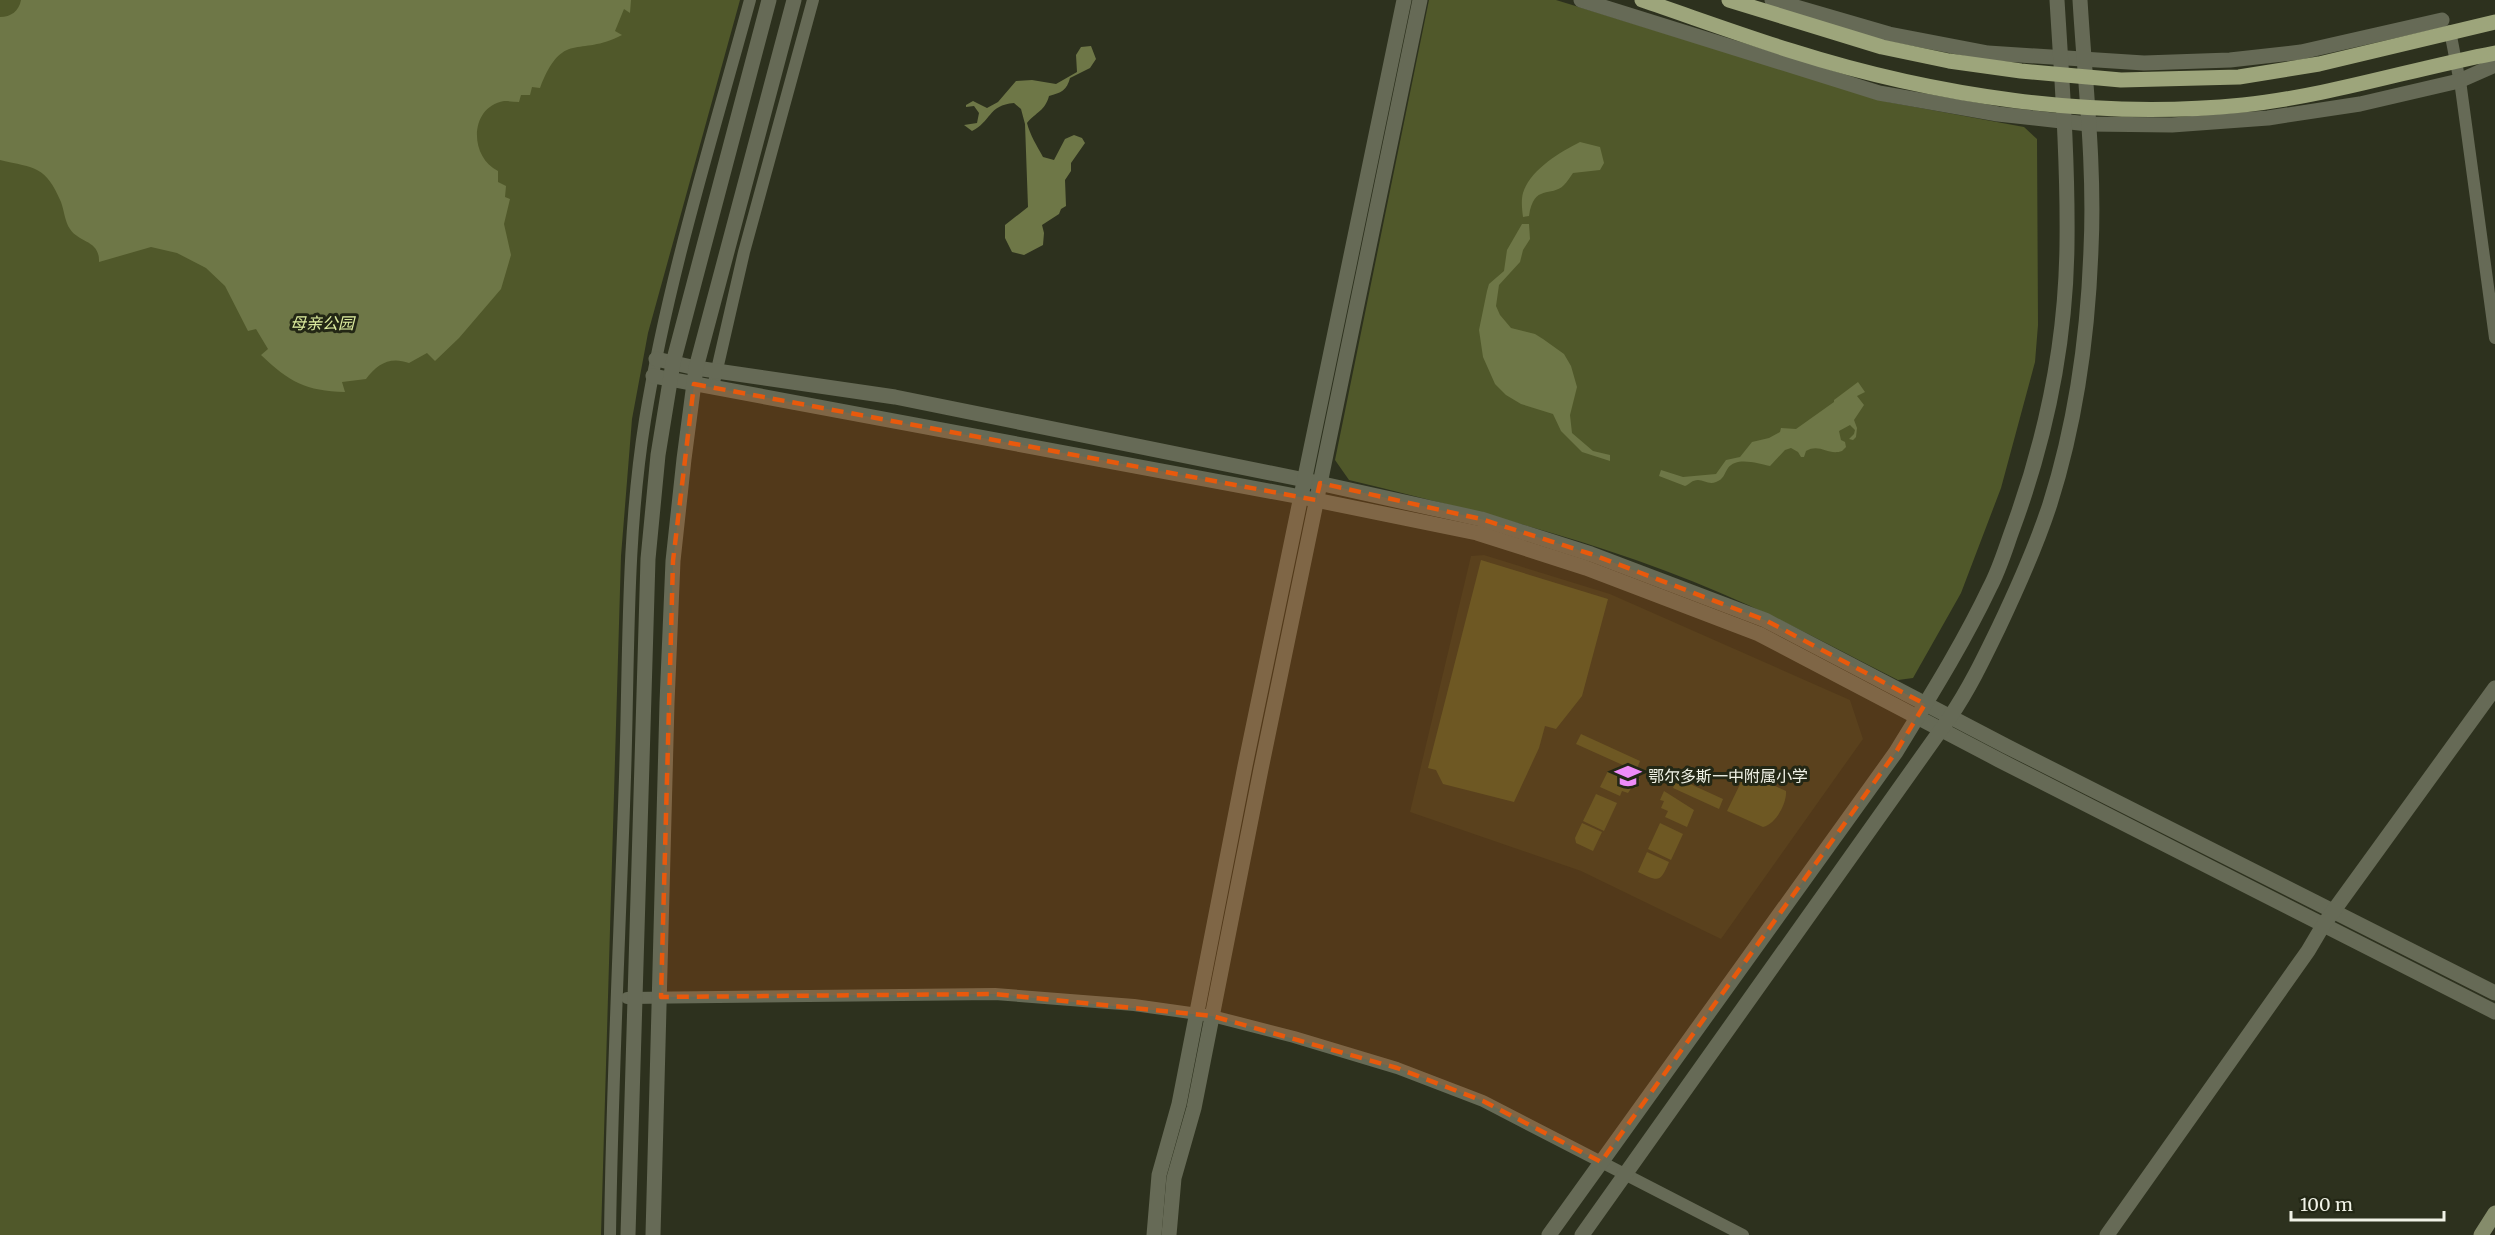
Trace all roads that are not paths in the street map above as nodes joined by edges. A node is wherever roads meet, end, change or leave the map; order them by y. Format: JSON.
{"nodes":[{"id":1,"x":750,"y":0,"type":"edge"},
{"id":2,"x":769,"y":0,"type":"edge"},
{"id":3,"x":794,"y":0,"type":"edge"},
{"id":4,"x":813,"y":0,"type":"edge"},
{"id":5,"x":1404,"y":0,"type":"edge"},
{"id":6,"x":1420,"y":0,"type":"edge"},
{"id":7,"x":1581,"y":0,"type":"edge"},
{"id":8,"x":1642,"y":0,"type":"edge"},
{"id":9,"x":1729,"y":0,"type":"edge"},
{"id":10,"x":1772,"y":0,"type":"edge"},
{"id":11,"x":2057,"y":0,"type":"edge"},
{"id":12,"x":2080,"y":0,"type":"edge"},
{"id":13,"x":2495,"y":22,"type":"edge"},
{"id":14,"x":2446,"y":26,"type":"junction"},
{"id":15,"x":2495,"y":52,"type":"edge"},
{"id":16,"x":2061,"y":58,"type":"junction"},
{"id":17,"x":2084,"y":60,"type":"junction"},
{"id":18,"x":2456,"y":60,"type":"junction"},
{"id":19,"x":2495,"y":65,"type":"edge"},
{"id":20,"x":2062,"y":75,"type":"junction"},
{"id":21,"x":2085,"y":77,"type":"junction"},
{"id":22,"x":2459,"y":81,"type":"junction"},
{"id":23,"x":2063,"y":105,"type":"junction"},
{"id":24,"x":2087,"y":107,"type":"junction"},
{"id":25,"x":2064,"y":122,"type":"junction"},
{"id":26,"x":2088,"y":124,"type":"junction"},
{"id":27,"x":2495,"y":338,"type":"edge"},
{"id":28,"x":656,"y":359,"type":"junction"},
{"id":29,"x":672,"y":363,"type":"junction"},
{"id":30,"x":696,"y":368,"type":"junction"},
{"id":31,"x":716,"y":370,"type":"junction"},
{"id":32,"x":653,"y":376,"type":"junction"},
{"id":33,"x":669,"y":379,"type":"junction"},
{"id":34,"x":694,"y":384,"type":"junction"},
{"id":35,"x":713,"y":387,"type":"junction"},
{"id":36,"x":1312,"y":481,"type":"junction"},
{"id":37,"x":1309,"y":499,"type":"junction"},
{"id":38,"x":2495,"y":688,"type":"edge"},
{"id":39,"x":1921,"y":710,"type":"junction"},
{"id":40,"x":1946,"y":723,"type":"junction"},
{"id":41,"x":2329,"y":919,"type":"junction"},
{"id":42,"x":2495,"y":993,"type":"edge"},
{"id":43,"x":661,"y":997,"type":"junction"},
{"id":44,"x":618,"y":998,"type":"junction"},
{"id":45,"x":635,"y":998,"type":"junction"},
{"id":46,"x":2495,"y":1012,"type":"edge"},
{"id":47,"x":1205,"y":1015,"type":"junction"},
{"id":48,"x":1601,"y":1162,"type":"junction"},
{"id":49,"x":1626,"y":1175,"type":"junction"},
{"id":50,"x":2495,"y":1213,"type":"edge"},
{"id":51,"x":610,"y":1235,"type":"edge"},
{"id":52,"x":628,"y":1235,"type":"edge"},
{"id":53,"x":653,"y":1235,"type":"edge"},
{"id":54,"x":1154,"y":1235,"type":"edge"},
{"id":55,"x":1169,"y":1235,"type":"edge"},
{"id":56,"x":1549,"y":1235,"type":"edge"},
{"id":57,"x":1582,"y":1235,"type":"edge"},
{"id":58,"x":1743,"y":1235,"type":"edge"},
{"id":59,"x":2107,"y":1235,"type":"edge"},
{"id":60,"x":2481,"y":1235,"type":"edge"}],
"edges":[{"from":1,"to":28,"type":"street"},
{"from":2,"to":29,"type":"street"},
{"from":3,"to":30,"type":"street"},
{"from":4,"to":31,"type":"street"},
{"from":5,"to":36,"type":"street"},
{"from":6,"to":36,"type":"street"},
{"from":7,"to":25,"type":"street"},
{"from":8,"to":23,"type":"main road"},
{"from":9,"to":20,"type":"main road"},
{"from":10,"to":16,"type":"street"},
{"from":11,"to":16,"type":"street"},
{"from":12,"to":17,"type":"street"},
{"from":13,"to":14,"type":"main road"},
{"from":14,"to":17,"type":"street"},
{"from":14,"to":18,"type":"street"},
{"from":14,"to":21,"type":"main road"},
{"from":15,"to":18,"type":"main road"},
{"from":16,"to":17,"type":"street"},
{"from":16,"to":20,"type":"street"},
{"from":17,"to":21,"type":"street"},
{"from":18,"to":22,"type":"street"},
{"from":18,"to":24,"type":"main road"},
{"from":19,"to":22,"type":"street"},
{"from":20,"to":21,"type":"main road"},
{"from":20,"to":23,"type":"street"},
{"from":21,"to":24,"type":"street"},
{"from":22,"to":26,"type":"street"},
{"from":22,"to":27,"type":"street"},
{"from":23,"to":24,"type":"main road"},
{"from":23,"to":25,"type":"street"},
{"from":24,"to":26,"type":"street"},
{"from":25,"to":26,"type":"street"},
{"from":25,"to":39,"type":"street"},
{"from":26,"to":40,"type":"street"},
{"from":28,"to":29,"type":"street"},
{"from":28,"to":32,"type":"street"},
{"from":29,"to":30,"type":"street"},
{"from":29,"to":33,"type":"street"},
{"from":30,"to":31,"type":"street"},
{"from":30,"to":34,"type":"street"},
{"from":31,"to":35,"type":"street"},
{"from":31,"to":36,"type":"street"},
{"from":32,"to":33,"type":"street"},
{"from":32,"to":44,"type":"street"},
{"from":33,"to":34,"type":"street"},
{"from":33,"to":45,"type":"street"},
{"from":34,"to":35,"type":"street"},
{"from":34,"to":43,"type":"street"},
{"from":35,"to":37,"type":"street"},
{"from":36,"to":37,"type":"street"},
{"from":36,"to":39,"type":"street"},
{"from":37,"to":39,"type":"street"},
{"from":37,"to":47,"type":"street"},
{"from":38,"to":41,"type":"street"},
{"from":39,"to":40,"type":"street"},
{"from":39,"to":48,"type":"street"},
{"from":40,"to":41,"type":"street"},
{"from":40,"to":49,"type":"street"},
{"from":41,"to":42,"type":"street"},
{"from":41,"to":46,"type":"street"},
{"from":41,"to":59,"type":"street"},
{"from":43,"to":45,"type":"street"},
{"from":43,"to":47,"type":"street"},
{"from":43,"to":53,"type":"street"},
{"from":44,"to":45,"type":"street"},
{"from":44,"to":51,"type":"street"},
{"from":45,"to":52,"type":"street"},
{"from":47,"to":48,"type":"street"},
{"from":47,"to":54,"type":"street"},
{"from":47,"to":55,"type":"street"},
{"from":48,"to":49,"type":"street"},
{"from":48,"to":56,"type":"street"},
{"from":49,"to":57,"type":"street"},
{"from":49,"to":58,"type":"street"},
{"from":50,"to":60,"type":"main road"}]}
